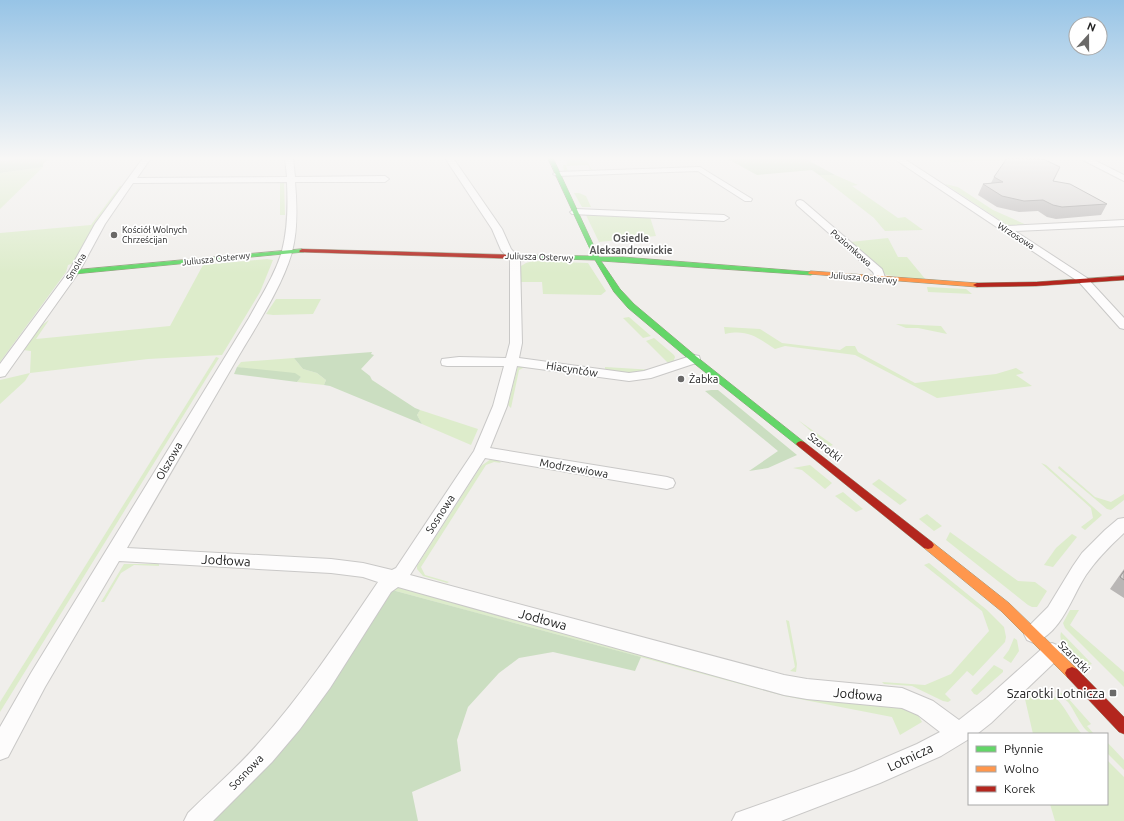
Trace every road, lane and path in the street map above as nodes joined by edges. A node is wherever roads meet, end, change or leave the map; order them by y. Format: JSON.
{"nodes":[{"id":1,"x":119,"y":196,"type":"edge"},
{"id":2,"x":291,"y":196,"type":"edge"},
{"id":3,"x":475,"y":196,"type":"edge"},
{"id":4,"x":568,"y":196,"type":"edge"},
{"id":5,"x":744,"y":196,"type":"edge"},
{"id":6,"x":956,"y":196,"type":"edge"},
{"id":7,"x":748,"y":199,"type":"dead end"},
{"id":8,"x":800,"y":203,"type":"dead end"},
{"id":9,"x":575,"y":212,"type":"junction"},
{"id":10,"x":724,"y":218,"type":"dead end"},
{"id":11,"x":1124,"y":223,"type":"edge"},
{"id":12,"x":1006,"y":229,"type":"junction"},
{"id":13,"x":287,"y":252,"type":"junction"},
{"id":14,"x":513,"y":256,"type":"junction"},
{"id":15,"x":597,"y":259,"type":"junction"},
{"id":16,"x":74,"y":272,"type":"junction"},
{"id":17,"x":1124,"y":278,"type":"edge"},
{"id":18,"x":881,"y":280,"type":"junction"},
{"id":19,"x":1083,"y":280,"type":"junction"},
{"id":20,"x":1124,"y":325,"type":"edge"},
{"id":21,"x":694,"y":359,"type":"junction"},
{"id":22,"x":512,"y":361,"type":"junction"},
{"id":23,"x":447,"y":362,"type":"dead end"},
{"id":24,"x":0,"y":373,"type":"edge"},
{"id":25,"x":481,"y":452,"type":"junction"},
{"id":26,"x":667,"y":483,"type":"dead end"},
{"id":27,"x":1124,"y":524,"type":"edge"},
{"id":28,"x":114,"y":554,"type":"junction"},
{"id":29,"x":395,"y":579,"type":"junction"},
{"id":30,"x":1034,"y":634,"type":"junction"},
{"id":31,"x":1052,"y":652,"type":"junction"},
{"id":32,"x":1124,"y":727,"type":"edge"},
{"id":33,"x":958,"y":734,"type":"junction"},
{"id":34,"x":0,"y":749,"type":"edge"},
{"id":35,"x":196,"y":821,"type":"edge"},
{"id":36,"x":744,"y":821,"type":"edge"}],
"edges":[{"from":1,"to":16,"type":"street","name":"Smolna"},
{"from":2,"to":13,"type":"street","name":"Olszowa"},
{"from":3,"to":14,"type":"street","name":"Sosnowa"},
{"from":4,"to":9,"type":"street","name":"Szarotki"},
{"from":5,"to":7,"type":"street"},
{"from":6,"to":12,"type":"street","name":"Wrzosowa"},
{"from":8,"to":18,"type":"street","name":"Poziomkowa"},
{"from":9,"to":10,"type":"street"},
{"from":9,"to":15,"type":"street","name":"Szarotki"},
{"from":11,"to":12,"type":"street"},
{"from":12,"to":19,"type":"street","name":"Wrzosowa"},
{"from":13,"to":14,"type":"street","name":"Juliusza Osterwy"},
{"from":13,"to":16,"type":"street","name":"Juliusza Osterwy"},
{"from":13,"to":28,"type":"street","name":"Olszowa"},
{"from":14,"to":15,"type":"street","name":"Juliusza Osterwy"},
{"from":14,"to":22,"type":"street","name":"Sosnowa"},
{"from":15,"to":18,"type":"street","name":"Juliusza Osterwy"},
{"from":15,"to":21,"type":"street","name":"Szarotki"},
{"from":16,"to":24,"type":"street","name":"Smolna"},
{"from":17,"to":19,"type":"street","name":"Juliusza Osterwy"},
{"from":18,"to":19,"type":"street","name":"Juliusza Osterwy"},
{"from":19,"to":20,"type":"street","name":"Wrzosowa"},
{"from":21,"to":22,"type":"street","name":"Hiacyntów"},
{"from":21,"to":30,"type":"street","name":"Szarotki"},
{"from":22,"to":23,"type":"street","name":"Hiacyntów"},
{"from":22,"to":25,"type":"street","name":"Sosnowa"},
{"from":25,"to":26,"type":"street","name":"Modrzewiowa"},
{"from":25,"to":29,"type":"street","name":"Sosnowa"},
{"from":27,"to":30,"type":"street"},
{"from":28,"to":29,"type":"street","name":"Jodłowa"},
{"from":28,"to":34,"type":"street","name":"Olszowa"},
{"from":29,"to":33,"type":"street","name":"Jodłowa"},
{"from":29,"to":35,"type":"street","name":"Sosnowa"},
{"from":30,"to":31,"type":"street","name":"Szarotki"},
{"from":31,"to":32,"type":"street","name":"Szarotki"},
{"from":31,"to":33,"type":"street","name":"Lotnicza"},
{"from":33,"to":36,"type":"street","name":"Lotnicza"}]}
